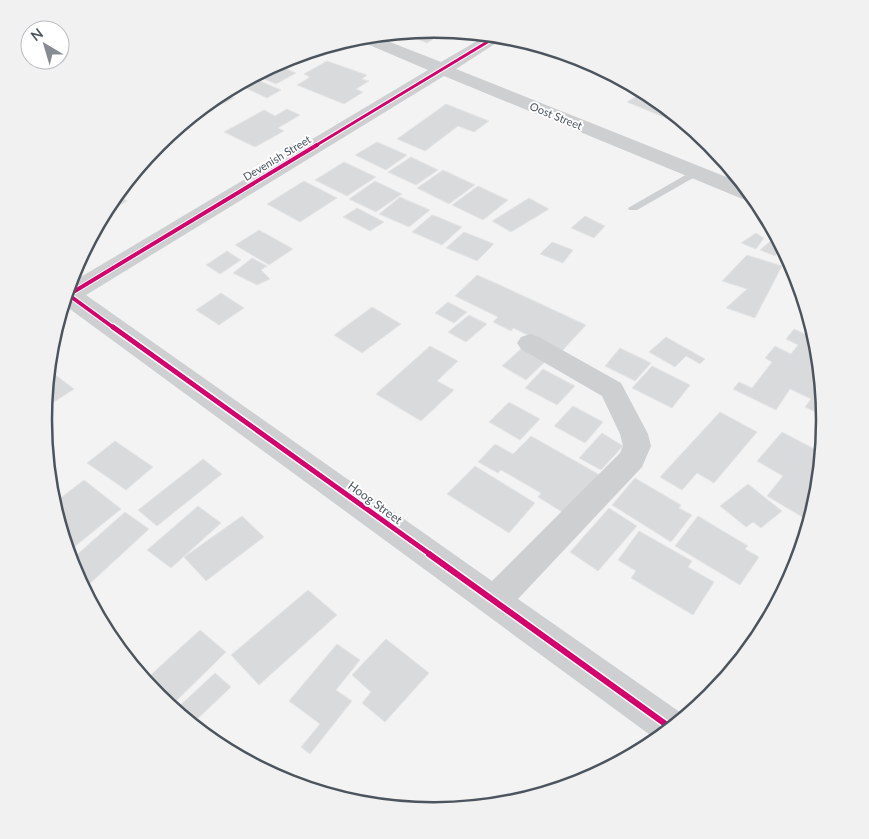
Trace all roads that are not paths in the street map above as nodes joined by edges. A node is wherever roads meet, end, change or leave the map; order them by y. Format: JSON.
{"nodes":[{"id":1,"x":376,"y":42,"type":"edge"},
{"id":2,"x":488,"y":42,"type":"edge"},
{"id":3,"x":442,"y":70,"type":"junction"},
{"id":4,"x":720,"y":166,"type":"edge"},
{"id":5,"x":703,"y":175,"type":"junction"},
{"id":6,"x":740,"y":189,"type":"edge"},
{"id":7,"x":633,"y":208,"type":"dead end"},
{"id":8,"x":76,"y":290,"type":"edge"},
{"id":9,"x":72,"y":299,"type":"edge"},
{"id":10,"x":530,"y":343,"type":"dead end"},
{"id":11,"x":494,"y":601,"type":"junction"},
{"id":12,"x":665,"y":724,"type":"edge"}],
"edges":[{"from":1,"to":3,"type":"street","name":"Oost Street"},
{"from":2,"to":3,"type":"street","name":"Devenish Street"},
{"from":3,"to":5,"type":"street","name":"Oost Street"},
{"from":3,"to":8,"type":"street","name":"Devenish Street"},
{"from":4,"to":5,"type":"street"},
{"from":5,"to":6,"type":"street","name":"Oost Street"},
{"from":5,"to":7,"type":"lane"},
{"from":9,"to":11,"type":"street","name":"Hoog Street"},
{"from":10,"to":11,"type":"street"},
{"from":11,"to":12,"type":"street","name":"Hoog Street"}]}
